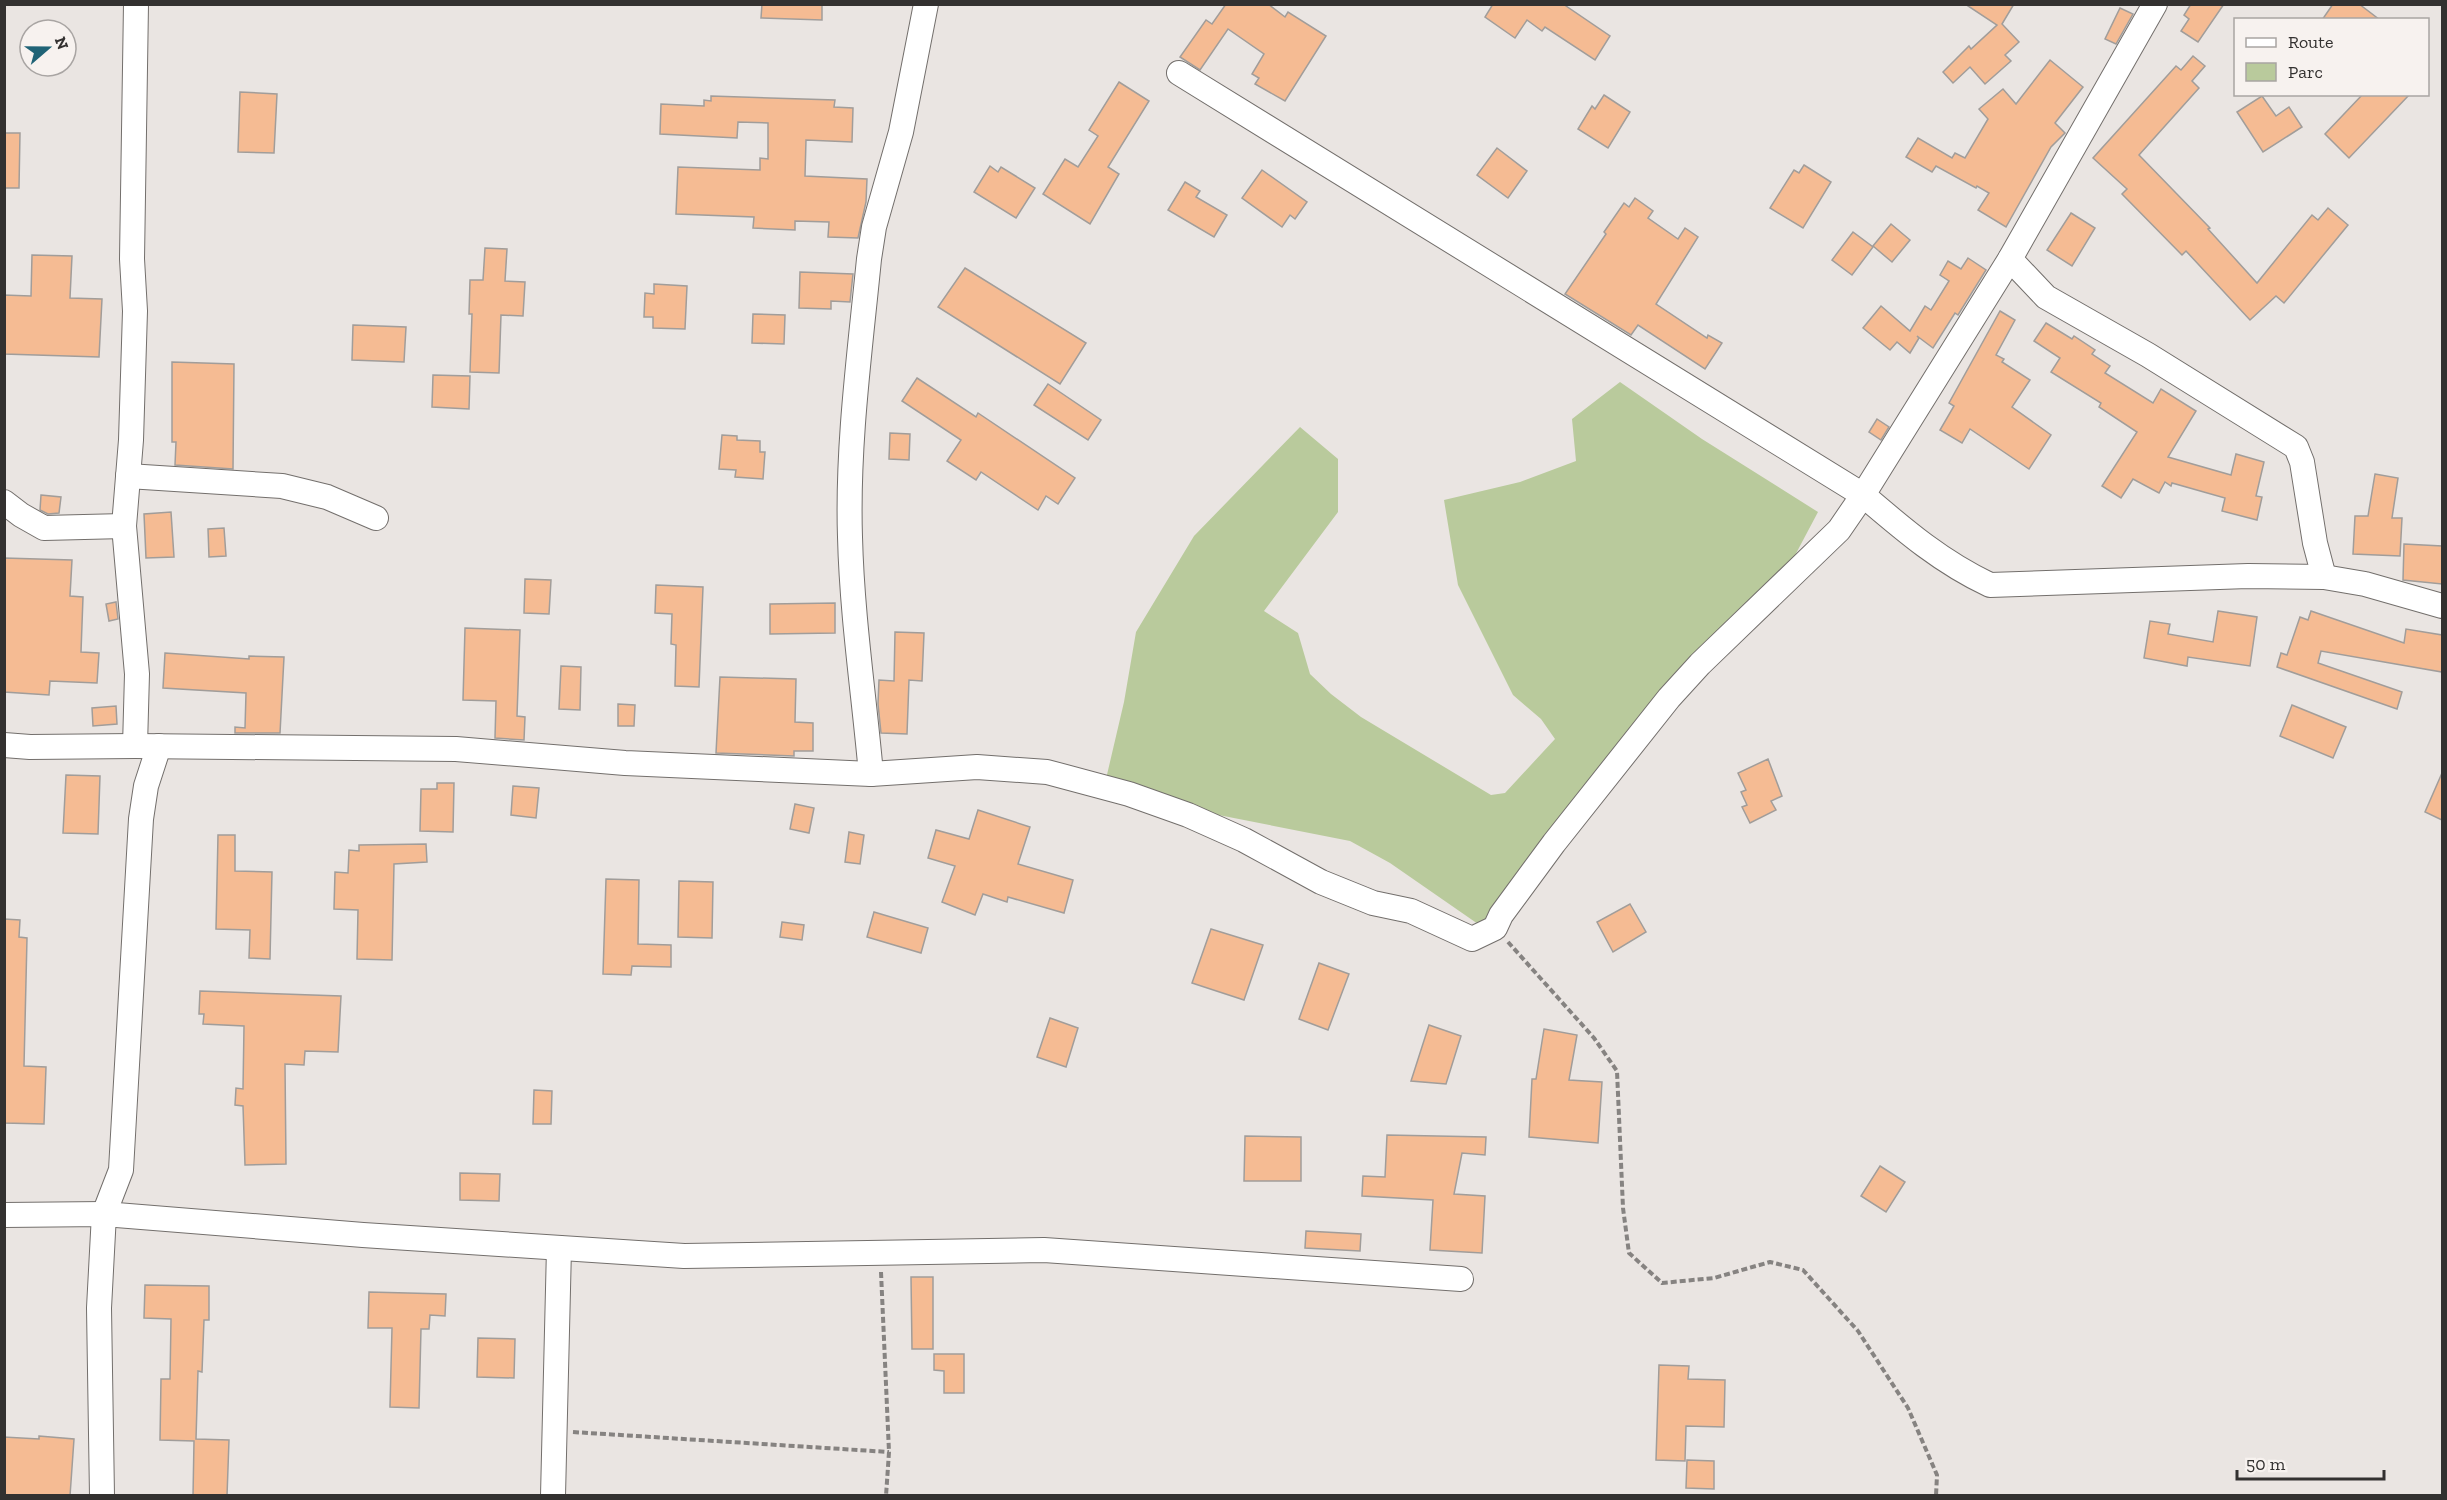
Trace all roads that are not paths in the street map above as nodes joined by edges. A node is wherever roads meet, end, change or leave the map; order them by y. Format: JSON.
{"nodes":[{"id":1,"x":136,"y":4,"type":"edge"},
{"id":2,"x":926,"y":4,"type":"edge"},
{"id":3,"x":2155,"y":4,"type":"edge"},
{"id":4,"x":1179,"y":74,"type":"dead end"},
{"id":5,"x":2010,"y":259,"type":"junction"},
{"id":6,"x":128,"y":476,"type":"junction"},
{"id":7,"x":1863,"y":495,"type":"junction"},
{"id":8,"x":4,"y":502,"type":"edge"},
{"id":9,"x":376,"y":518,"type":"dead end"},
{"id":10,"x":124,"y":526,"type":"junction"},
{"id":11,"x":2324,"y":577,"type":"junction"},
{"id":12,"x":2442,"y":606,"type":"edge"},
{"id":13,"x":4,"y":745,"type":"edge"},
{"id":14,"x":147,"y":746,"type":"junction"},
{"id":15,"x":871,"y":774,"type":"junction"},
{"id":16,"x":104,"y":1214,"type":"junction"},
{"id":17,"x":4,"y":1215,"type":"edge"},
{"id":18,"x":560,"y":1248,"type":"junction"},
{"id":19,"x":1461,"y":1279,"type":"dead end"},
{"id":20,"x":102,"y":1496,"type":"edge"},
{"id":21,"x":553,"y":1496,"type":"edge"}],
"edges":[{"from":1,"to":6,"type":"street"},
{"from":2,"to":15,"type":"street"},
{"from":3,"to":5,"type":"street"},
{"from":4,"to":7,"type":"street"},
{"from":5,"to":7,"type":"street"},
{"from":5,"to":11,"type":"street"},
{"from":6,"to":9,"type":"street"},
{"from":6,"to":10,"type":"street"},
{"from":7,"to":11,"type":"street"},
{"from":7,"to":15,"type":"street"},
{"from":8,"to":10,"type":"street"},
{"from":10,"to":14,"type":"street"},
{"from":11,"to":12,"type":"street"},
{"from":13,"to":14,"type":"street"},
{"from":14,"to":15,"type":"street"},
{"from":14,"to":16,"type":"street"},
{"from":16,"to":17,"type":"street"},
{"from":16,"to":18,"type":"street"},
{"from":16,"to":20,"type":"street"},
{"from":18,"to":19,"type":"street"},
{"from":18,"to":21,"type":"street"}]}
